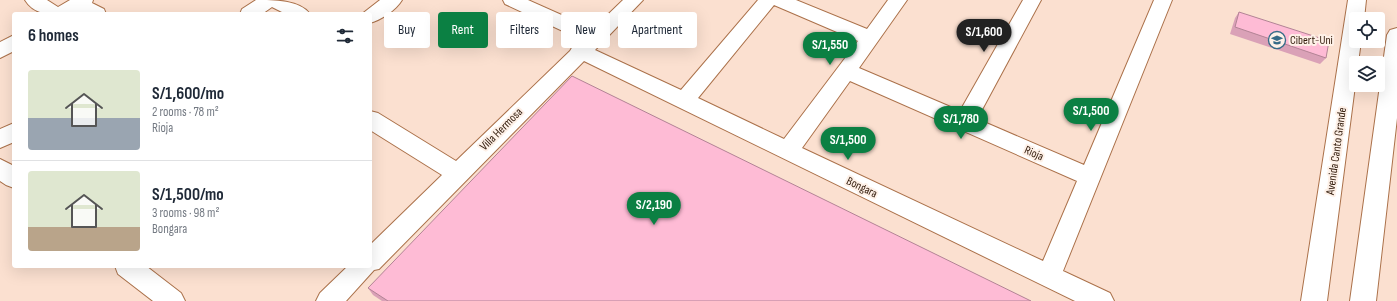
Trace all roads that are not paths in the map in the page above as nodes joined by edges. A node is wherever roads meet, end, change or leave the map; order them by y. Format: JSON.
{"nodes":[{"id":1,"x":34,"y":0,"type":"edge"},
{"id":2,"x":269,"y":0,"type":"edge"},
{"id":3,"x":275,"y":0,"type":"edge"},
{"id":4,"x":393,"y":0,"type":"edge"},
{"id":5,"x":512,"y":0,"type":"edge"},
{"id":6,"x":634,"y":0,"type":"edge"},
{"id":7,"x":768,"y":0,"type":"edge"},
{"id":8,"x":779,"y":0,"type":"edge"},
{"id":9,"x":898,"y":0,"type":"edge"},
{"id":10,"x":1032,"y":0,"type":"edge"},
{"id":11,"x":1163,"y":0,"type":"edge"},
{"id":12,"x":1355,"y":0,"type":"edge"},
{"id":13,"x":81,"y":2,"type":"edge"},
{"id":14,"x":52,"y":12,"type":"edge"},
{"id":15,"x":64,"y":12,"type":"edge"},
{"id":16,"x":94,"y":12,"type":"edge"},
{"id":17,"x":252,"y":12,"type":"edge"},
{"id":18,"x":297,"y":12,"type":"edge"},
{"id":19,"x":372,"y":16,"type":"edge"},
{"id":20,"x":610,"y":23,"type":"edge"},
{"id":21,"x":561,"y":28,"type":"edge"},
{"id":22,"x":1397,"y":35,"type":"edge"},
{"id":23,"x":870,"y":38,"type":"junction"},
{"id":24,"x":12,"y":43,"type":"edge"},
{"id":25,"x":584,"y":48,"type":"edge"},
{"id":26,"x":595,"y":48,"type":"edge"},
{"id":27,"x":0,"y":51,"type":"edge"},
{"id":28,"x":846,"y":72,"type":"junction"},
{"id":29,"x":684,"y":101,"type":"junction"},
{"id":30,"x":372,"y":120,"type":"edge"},
{"id":31,"x":964,"y":123,"type":"junction"},
{"id":32,"x":12,"y":132,"type":"edge"},
{"id":33,"x":0,"y":140,"type":"edge"},
{"id":34,"x":788,"y":151,"type":"junction"},
{"id":35,"x":0,"y":168,"type":"edge"},
{"id":36,"x":457,"y":173,"type":"junction"},
{"id":37,"x":12,"y":177,"type":"edge"},
{"id":38,"x":1090,"y":177,"type":"junction"},
{"id":39,"x":372,"y":257,"type":"edge"},
{"id":40,"x":130,"y":268,"type":"edge"},
{"id":41,"x":361,"y":268,"type":"edge"},
{"id":42,"x":1049,"y":276,"type":"junction"},
{"id":43,"x":172,"y":301,"type":"edge"},
{"id":44,"x":329,"y":301,"type":"edge"},
{"id":45,"x":1101,"y":301,"type":"edge"},
{"id":46,"x":1314,"y":301,"type":"edge"},
{"id":47,"x":1363,"y":301,"type":"edge"}],
"edges":[{"from":1,"to":14,"type":"street"},
{"from":2,"to":17,"type":"street"},
{"from":3,"to":18,"type":"street"},
{"from":4,"to":19,"type":"street"},
{"from":5,"to":21,"type":"street","name":"Bongara"},
{"from":6,"to":20,"type":"street","name":"Villa Hermosa"},
{"from":7,"to":29,"type":"street"},
{"from":8,"to":23,"type":"street"},
{"from":9,"to":23,"type":"street"},
{"from":10,"to":31,"type":"street"},
{"from":11,"to":38,"type":"street"},
{"from":12,"to":46,"type":"street","name":"Avenida Canto Grande"},
{"from":13,"to":15,"type":"street"},
{"from":13,"to":16,"type":"street"},
{"from":22,"to":47,"type":"street"},
{"from":23,"to":28,"type":"street"},
{"from":24,"to":27,"type":"street"},
{"from":25,"to":36,"type":"street","name":"Villa Hermosa"},
{"from":26,"to":29,"type":"street","name":"Bongara"},
{"from":28,"to":31,"type":"street","name":"Rioja"},
{"from":28,"to":34,"type":"street"},
{"from":29,"to":34,"type":"street","name":"Bongara"},
{"from":30,"to":36,"type":"street"},
{"from":31,"to":38,"type":"street","name":"Rioja"},
{"from":32,"to":33,"type":"street"},
{"from":34,"to":42,"type":"street","name":"Bongara"},
{"from":35,"to":37,"type":"street"},
{"from":36,"to":39,"type":"street","name":"Villa Hermosa"},
{"from":38,"to":42,"type":"street"},
{"from":40,"to":43,"type":"street"},
{"from":41,"to":44,"type":"street","name":"Villa Hermosa"},
{"from":42,"to":45,"type":"street","name":"Bongara"}]}
